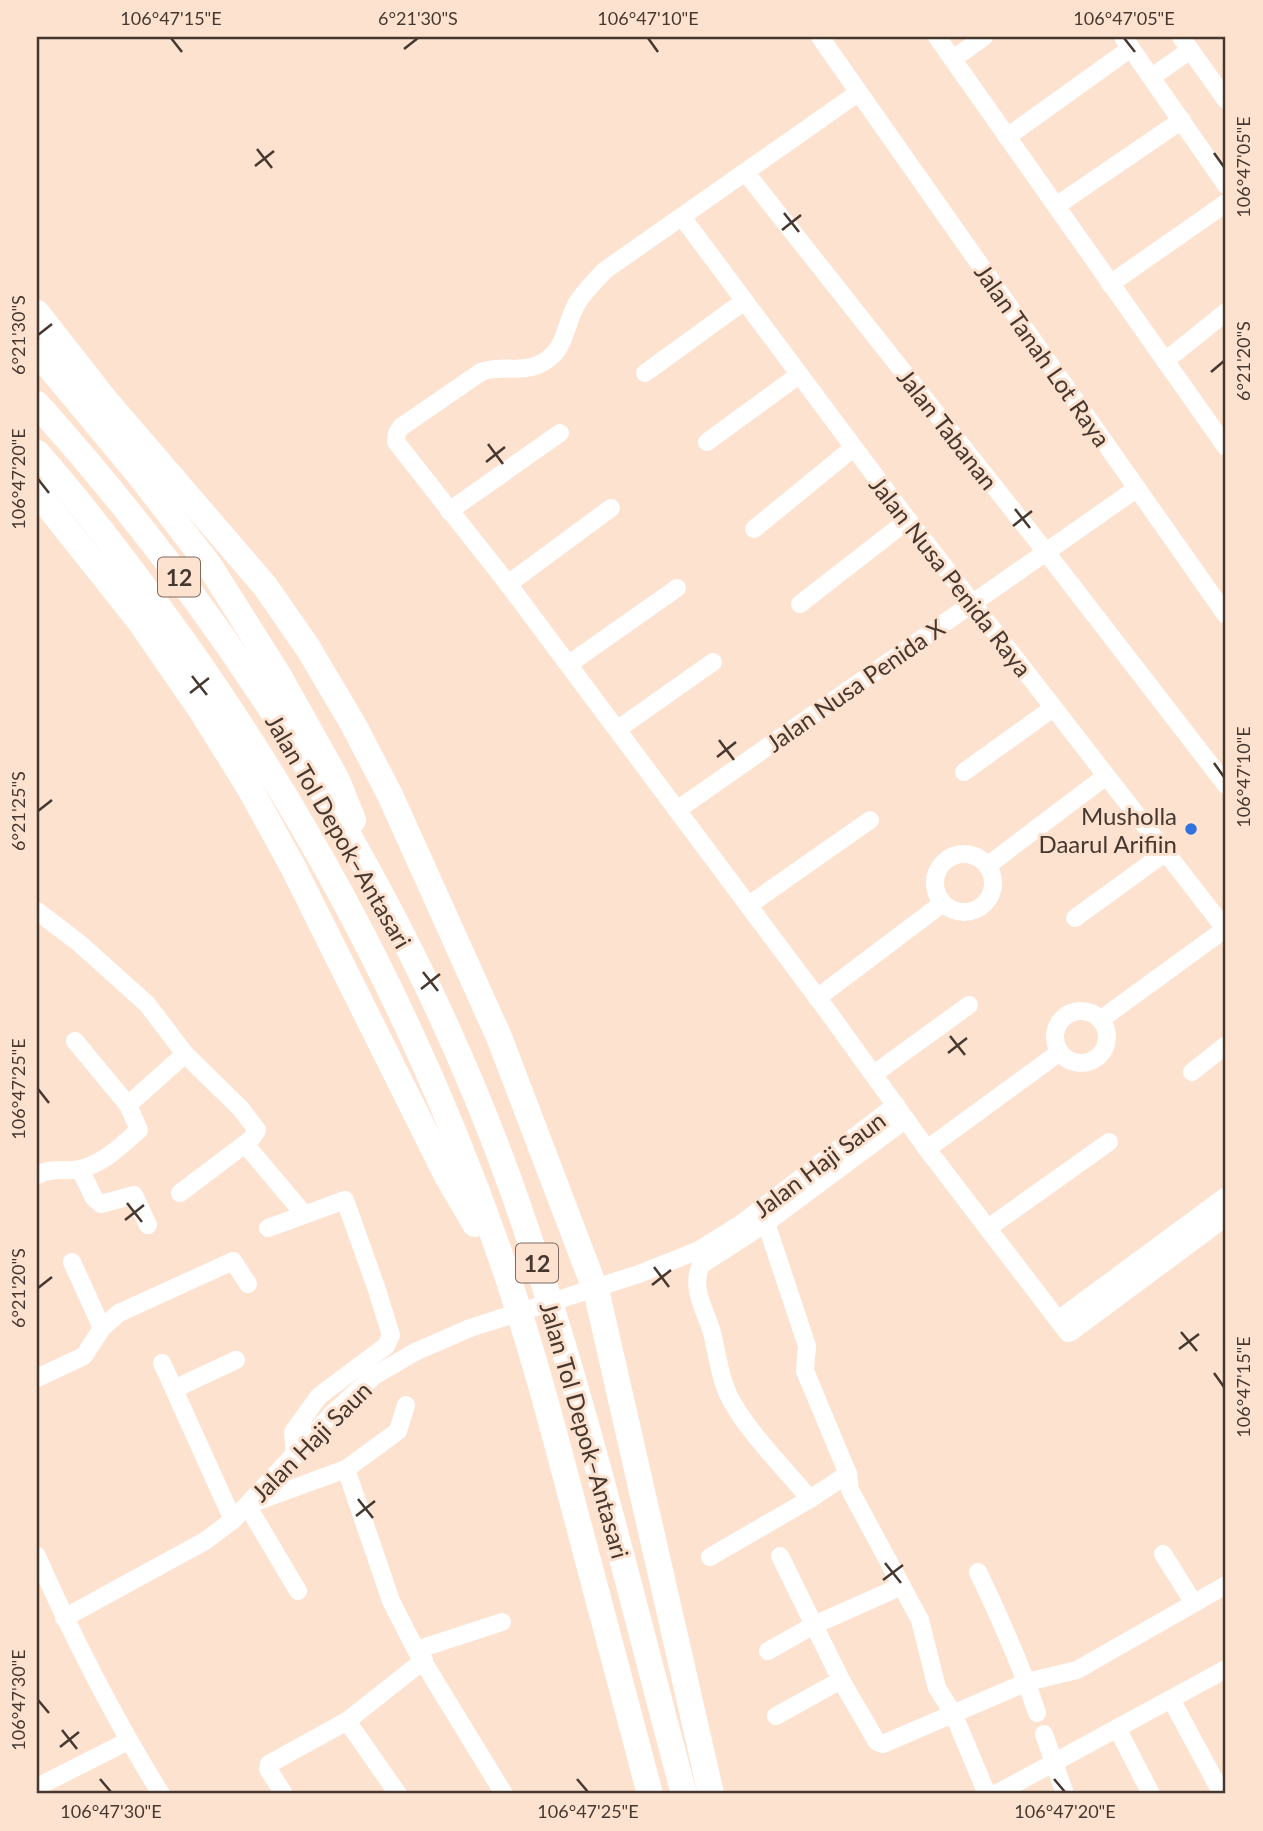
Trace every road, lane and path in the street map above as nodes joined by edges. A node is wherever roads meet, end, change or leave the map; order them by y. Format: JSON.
{"nodes":[{"id":1,"x":820,"y":37,"type":"edge"},
{"id":2,"x":937,"y":37,"type":"edge"},
{"id":3,"x":985,"y":37,"type":"edge"},
{"id":4,"x":1127,"y":42,"type":"edge"},
{"id":5,"x":1185,"y":43,"type":"edge"},
{"id":6,"x":953,"y":59,"type":"junction"},
{"id":7,"x":1152,"y":76,"type":"junction"},
{"id":8,"x":1224,"y":91,"type":"edge"},
{"id":9,"x":860,"y":95,"type":"junction"},
{"id":10,"x":1182,"y":120,"type":"junction"},
{"id":11,"x":1007,"y":137,"type":"junction"},
{"id":12,"x":746,"y":173,"type":"junction"},
{"id":13,"x":1226,"y":186,"type":"edge"},
{"id":14,"x":1226,"y":203,"type":"edge"},
{"id":15,"x":1056,"y":206,"type":"junction"},
{"id":16,"x":681,"y":217,"type":"junction"},
{"id":17,"x":1110,"y":284,"type":"junction"},
{"id":18,"x":743,"y":303,"type":"junction"},
{"id":19,"x":37,"y":313,"type":"edge"},
{"id":20,"x":1226,"y":313,"type":"edge"},
{"id":21,"x":37,"y":352,"type":"edge"},
{"id":22,"x":1165,"y":361,"type":"junction"},
{"id":23,"x":645,"y":373,"type":"dead end"},
{"id":24,"x":799,"y":375,"type":"junction"},
{"id":25,"x":37,"y":404,"type":"edge"},
{"id":26,"x":560,"y":433,"type":"dead end"},
{"id":27,"x":1224,"y":439,"type":"edge"},
{"id":28,"x":707,"y":442,"type":"dead end"},
{"id":29,"x":853,"y":449,"type":"junction"},
{"id":30,"x":37,"y":453,"type":"edge"},
{"id":31,"x":1136,"y":489,"type":"junction"},
{"id":32,"x":37,"y":492,"type":"edge"},
{"id":33,"x":611,"y":508,"type":"dead end"},
{"id":34,"x":449,"y":511,"type":"junction"},
{"id":35,"x":908,"y":520,"type":"junction"},
{"id":36,"x":754,"y":529,"type":"dead end"},
{"id":37,"x":1046,"y":552,"type":"junction"},
{"id":38,"x":508,"y":584,"type":"junction"},
{"id":39,"x":677,"y":588,"type":"dead end"},
{"id":40,"x":972,"y":603,"type":"junction"},
{"id":41,"x":800,"y":604,"type":"dead end"},
{"id":42,"x":1226,"y":615,"type":"edge"},
{"id":43,"x":713,"y":662,"type":"dead end"},
{"id":44,"x":569,"y":664,"type":"junction"},
{"id":45,"x":1053,"y":708,"type":"junction"},
{"id":46,"x":618,"y":729,"type":"junction"},
{"id":47,"x":964,"y":772,"type":"dead end"},
{"id":48,"x":1106,"y":776,"type":"junction"},
{"id":49,"x":1226,"y":785,"type":"edge"},
{"id":50,"x":677,"y":810,"type":"junction"},
{"id":51,"x":870,"y":820,"type":"dead end"},
{"id":52,"x":1166,"y":852,"type":"junction"},
{"id":53,"x":987,"y":866,"type":"junction"},
{"id":54,"x":943,"y":904,"type":"junction"},
{"id":55,"x":748,"y":905,"type":"junction"},
{"id":56,"x":387,"y":907,"type":"junction"},
{"id":57,"x":37,"y":911,"type":"edge"},
{"id":58,"x":1075,"y":918,"type":"dead end"},
{"id":59,"x":1226,"y":930,"type":"edge"},
{"id":60,"x":817,"y":998,"type":"junction"},
{"id":61,"x":969,"y":1005,"type":"dead end"},
{"id":62,"x":1100,"y":1020,"type":"junction"},
{"id":63,"x":75,"y":1041,"type":"dead end"},
{"id":64,"x":1226,"y":1045,"type":"edge"},
{"id":65,"x":1060,"y":1052,"type":"junction"},
{"id":66,"x":185,"y":1054,"type":"junction"},
{"id":67,"x":1192,"y":1072,"type":"dead end"},
{"id":68,"x":874,"y":1074,"type":"junction"},
{"id":69,"x":128,"y":1105,"type":"junction"},
{"id":70,"x":901,"y":1112,"type":"junction"},
{"id":71,"x":1109,"y":1142,"type":"dead end"},
{"id":72,"x":245,"y":1144,"type":"junction"},
{"id":73,"x":927,"y":1149,"type":"junction"},
{"id":74,"x":80,"y":1169,"type":"junction"},
{"id":75,"x":37,"y":1175,"type":"edge"},
{"id":76,"x":180,"y":1193,"type":"dead end"},
{"id":77,"x":1226,"y":1196,"type":"edge"},
{"id":78,"x":304,"y":1214,"type":"junction"},
{"id":79,"x":1226,"y":1217,"type":"edge"},
{"id":80,"x":766,"y":1223,"type":"junction"},
{"id":81,"x":148,"y":1225,"type":"dead end"},
{"id":82,"x":268,"y":1228,"type":"dead end"},
{"id":83,"x":988,"y":1228,"type":"junction"},
{"id":84,"x":72,"y":1262,"type":"dead end"},
{"id":85,"x":509,"y":1283,"type":"junction"},
{"id":86,"x":248,"y":1284,"type":"dead end"},
{"id":87,"x":1064,"y":1326,"type":"junction"},
{"id":88,"x":102,"y":1328,"type":"junction"},
{"id":89,"x":236,"y":1360,"type":"dead end"},
{"id":90,"x":162,"y":1363,"type":"dead end"},
{"id":91,"x":37,"y":1378,"type":"edge"},
{"id":92,"x":174,"y":1389,"type":"junction"},
{"id":93,"x":406,"y":1405,"type":"dead end"},
{"id":94,"x":295,"y":1456,"type":"junction"},
{"id":95,"x":346,"y":1469,"type":"junction"},
{"id":96,"x":848,"y":1474,"type":"junction"},
{"id":97,"x":810,"y":1499,"type":"junction"},
{"id":98,"x":247,"y":1505,"type":"junction"},
{"id":99,"x":233,"y":1520,"type":"junction"},
{"id":100,"x":1163,"y":1553,"type":"dead end"},
{"id":101,"x":37,"y":1556,"type":"edge"},
{"id":102,"x":780,"y":1556,"type":"dead end"},
{"id":103,"x":710,"y":1557,"type":"dead end"},
{"id":104,"x":978,"y":1572,"type":"dead end"},
{"id":105,"x":1226,"y":1585,"type":"edge"},
{"id":106,"x":902,"y":1586,"type":"junction"},
{"id":107,"x":298,"y":1591,"type":"dead end"},
{"id":108,"x":1193,"y":1602,"type":"junction"},
{"id":109,"x":64,"y":1618,"type":"junction"},
{"id":110,"x":502,"y":1622,"type":"dead end"},
{"id":111,"x":814,"y":1625,"type":"junction"},
{"id":112,"x":768,"y":1651,"type":"dead end"},
{"id":113,"x":420,"y":1655,"type":"junction"},
{"id":114,"x":1226,"y":1669,"type":"edge"},
{"id":115,"x":841,"y":1680,"type":"junction"},
{"id":116,"x":1027,"y":1682,"type":"junction"},
{"id":117,"x":1171,"y":1699,"type":"junction"},
{"id":118,"x":953,"y":1713,"type":"junction"},
{"id":119,"x":1037,"y":1713,"type":"dead end"},
{"id":120,"x":776,"y":1716,"type":"dead end"},
{"id":121,"x":347,"y":1721,"type":"junction"},
{"id":122,"x":1117,"y":1728,"type":"junction"},
{"id":123,"x":1044,"y":1734,"type":"dead end"},
{"id":124,"x":128,"y":1741,"type":"junction"},
{"id":125,"x":1054,"y":1764,"type":"junction"},
{"id":126,"x":37,"y":1787,"type":"edge"},
{"id":127,"x":161,"y":1794,"type":"edge"},
{"id":128,"x":285,"y":1794,"type":"edge"},
{"id":129,"x":398,"y":1794,"type":"edge"},
{"id":130,"x":504,"y":1794,"type":"edge"},
{"id":131,"x":650,"y":1794,"type":"edge"},
{"id":132,"x":684,"y":1794,"type":"edge"},
{"id":133,"x":711,"y":1794,"type":"edge"},
{"id":134,"x":987,"y":1794,"type":"edge"},
{"id":135,"x":996,"y":1794,"type":"edge"},
{"id":136,"x":1065,"y":1794,"type":"edge"},
{"id":137,"x":1151,"y":1794,"type":"edge"},
{"id":138,"x":1222,"y":1794,"type":"edge"}],
"edges":[{"from":1,"to":9,"type":"street","name":"Jalan Tanah Lot Raya"},
{"from":2,"to":6,"type":"street"},
{"from":3,"to":6,"type":"street"},
{"from":4,"to":7,"type":"street"},
{"from":4,"to":11,"type":"street"},
{"from":5,"to":7,"type":"street"},
{"from":5,"to":8,"type":"street"},
{"from":6,"to":11,"type":"street"},
{"from":7,"to":10,"type":"street"},
{"from":9,"to":12,"type":"street"},
{"from":9,"to":31,"type":"street","name":"Jalan Tanah Lot Raya"},
{"from":10,"to":13,"type":"street"},
{"from":10,"to":15,"type":"street"},
{"from":11,"to":15,"type":"street"},
{"from":12,"to":16,"type":"street"},
{"from":12,"to":37,"type":"street","name":"Jalan Tabanan"},
{"from":14,"to":17,"type":"street"},
{"from":15,"to":17,"type":"street"},
{"from":16,"to":18,"type":"street","name":"Jalan Nusa Penida Raya"},
{"from":16,"to":34,"type":"street"},
{"from":17,"to":22,"type":"street"},
{"from":18,"to":23,"type":"street"},
{"from":18,"to":24,"type":"street","name":"Jalan Nusa Penida Raya"},
{"from":19,"to":133,"type":"highway"},
{"from":20,"to":22,"type":"street"},
{"from":21,"to":56,"type":"highway"},
{"from":22,"to":27,"type":"street"},
{"from":24,"to":28,"type":"street"},
{"from":24,"to":29,"type":"street","name":"Jalan Nusa Penida Raya"},
{"from":25,"to":56,"type":"highway","name":"Jalan Tol Depok–Antasari","number":"12"},
{"from":26,"to":34,"type":"street"},
{"from":29,"to":35,"type":"street","name":"Jalan Nusa Penida Raya"},
{"from":29,"to":36,"type":"street"},
{"from":30,"to":85,"type":"highway","name":"Jalan Tol Depok–Antasari","number":"12"},
{"from":31,"to":37,"type":"street","name":"Jalan Nusa Penida X"},
{"from":31,"to":42,"type":"street","name":"Jalan Tanah Lot Raya"},
{"from":32,"to":85,"type":"highway"},
{"from":33,"to":38,"type":"street"},
{"from":34,"to":38,"type":"street"},
{"from":35,"to":40,"type":"street","name":"Jalan Nusa Penida Raya"},
{"from":35,"to":41,"type":"street"},
{"from":37,"to":40,"type":"street","name":"Jalan Nusa Penida X"},
{"from":37,"to":49,"type":"street","name":"Jalan Tabanan"},
{"from":38,"to":44,"type":"street"},
{"from":39,"to":44,"type":"street"},
{"from":40,"to":45,"type":"street","name":"Jalan Nusa Penida Raya"},
{"from":40,"to":50,"type":"street","name":"Jalan Nusa Penida X"},
{"from":43,"to":46,"type":"street"},
{"from":44,"to":46,"type":"street"},
{"from":45,"to":47,"type":"street"},
{"from":45,"to":48,"type":"street","name":"Jalan Nusa Penida Raya"},
{"from":46,"to":50,"type":"street"},
{"from":48,"to":52,"type":"street","name":"Jalan Nusa Penida Raya"},
{"from":48,"to":53,"type":"street"},
{"from":50,"to":55,"type":"street"},
{"from":51,"to":55,"type":"street"},
{"from":52,"to":58,"type":"street"},
{"from":52,"to":59,"type":"street","name":"Jalan Nusa Penida Raya"},
{"from":53,"to":54,"type":"street"},
{"from":53,"to":54,"type":"street"},
{"from":54,"to":60,"type":"street"},
{"from":55,"to":60,"type":"street"},
{"from":56,"to":132,"type":"highway","name":"Jalan Tol Depok–Antasari","number":"12"},
{"from":57,"to":66,"type":"street"},
{"from":59,"to":62,"type":"street"},
{"from":60,"to":68,"type":"street"},
{"from":61,"to":68,"type":"street"},
{"from":62,"to":65,"type":"street"},
{"from":62,"to":65,"type":"street"},
{"from":63,"to":69,"type":"street"},
{"from":64,"to":67,"type":"street"},
{"from":65,"to":73,"type":"street"},
{"from":66,"to":69,"type":"street"},
{"from":66,"to":72,"type":"street"},
{"from":68,"to":70,"type":"street"},
{"from":69,"to":74,"type":"street"},
{"from":70,"to":73,"type":"street"},
{"from":70,"to":80,"type":"street"},
{"from":70,"to":94,"type":"street","name":"Jalan Haji Saun"},
{"from":71,"to":83,"type":"street"},
{"from":72,"to":76,"type":"street"},
{"from":72,"to":78,"type":"street"},
{"from":73,"to":83,"type":"street"},
{"from":74,"to":75,"type":"street"},
{"from":74,"to":81,"type":"street"},
{"from":77,"to":87,"type":"street"},
{"from":78,"to":82,"type":"street"},
{"from":78,"to":94,"type":"street"},
{"from":79,"to":87,"type":"street"},
{"from":80,"to":96,"type":"street"},
{"from":80,"to":97,"type":"street"},
{"from":83,"to":87,"type":"street"},
{"from":84,"to":88,"type":"street"},
{"from":85,"to":131,"type":"highway","name":"Jalan Tol Depok–Antasari","number":"12"},
{"from":86,"to":88,"type":"street"},
{"from":88,"to":91,"type":"street"},
{"from":89,"to":92,"type":"street"},
{"from":90,"to":92,"type":"street"},
{"from":92,"to":99,"type":"street"},
{"from":93,"to":95,"type":"street"},
{"from":94,"to":98,"type":"street","name":"Jalan Haji Saun"},
{"from":95,"to":98,"type":"street"},
{"from":95,"to":113,"type":"street"},
{"from":96,"to":97,"type":"street"},
{"from":96,"to":106,"type":"street"},
{"from":97,"to":103,"type":"street"},
{"from":98,"to":99,"type":"street","name":"Jalan Haji Saun"},
{"from":98,"to":107,"type":"street"},
{"from":99,"to":109,"type":"street","name":"Jalan Haji Saun"},
{"from":100,"to":108,"type":"street"},
{"from":101,"to":109,"type":"street"},
{"from":102,"to":111,"type":"street"},
{"from":104,"to":116,"type":"street"},
{"from":105,"to":108,"type":"street"},
{"from":106,"to":111,"type":"street"},
{"from":106,"to":118,"type":"street"},
{"from":108,"to":116,"type":"street"},
{"from":109,"to":124,"type":"street"},
{"from":110,"to":113,"type":"street"},
{"from":111,"to":112,"type":"street"},
{"from":111,"to":115,"type":"street"},
{"from":113,"to":121,"type":"street"},
{"from":113,"to":130,"type":"street"},
{"from":114,"to":117,"type":"street"},
{"from":115,"to":118,"type":"street"},
{"from":115,"to":120,"type":"street"},
{"from":116,"to":118,"type":"street"},
{"from":116,"to":119,"type":"street"},
{"from":117,"to":122,"type":"street"},
{"from":117,"to":138,"type":"street"},
{"from":118,"to":134,"type":"street"},
{"from":121,"to":128,"type":"street"},
{"from":121,"to":129,"type":"street"},
{"from":122,"to":125,"type":"street"},
{"from":122,"to":137,"type":"street"},
{"from":123,"to":125,"type":"street"},
{"from":124,"to":126,"type":"street"},
{"from":124,"to":127,"type":"street"},
{"from":125,"to":135,"type":"street"},
{"from":125,"to":136,"type":"street"}]}
